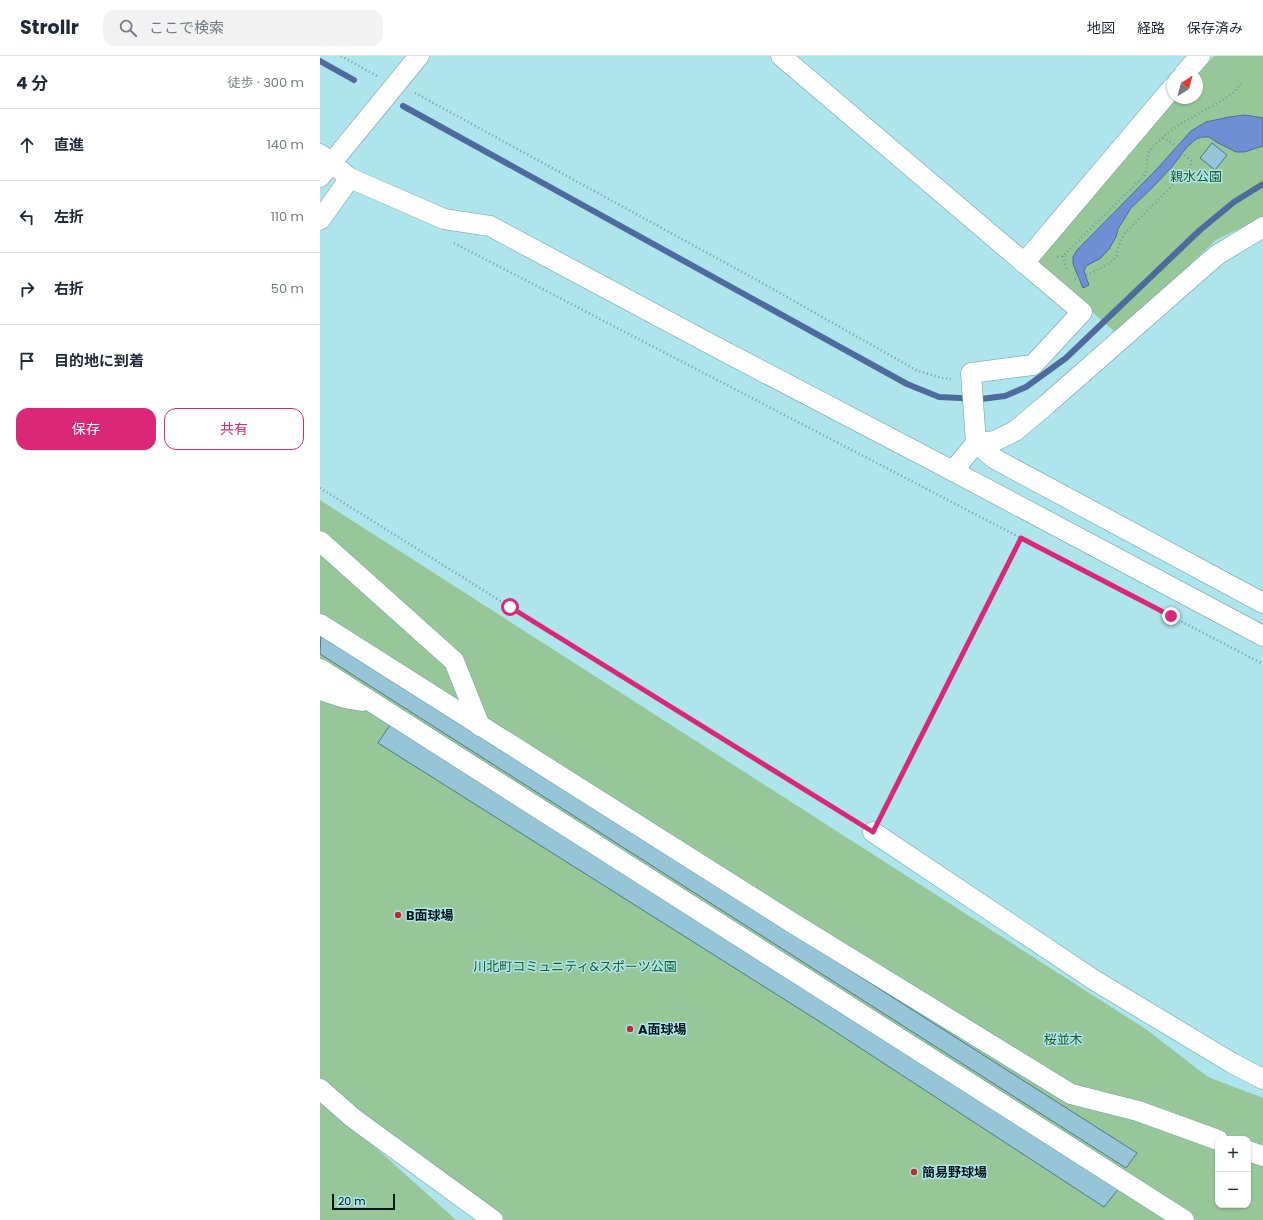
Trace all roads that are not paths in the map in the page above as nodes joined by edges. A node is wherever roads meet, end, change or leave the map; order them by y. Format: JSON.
{"nodes":[{"id":1,"x":418,"y":56,"type":"edge"},
{"id":2,"x":781,"y":56,"type":"edge"},
{"id":3,"x":1200,"y":56,"type":"edge"},
{"id":4,"x":1189,"y":68,"type":"edge"},
{"id":5,"x":1167,"y":94,"type":"edge"},
{"id":6,"x":324,"y":165,"type":"edge"},
{"id":7,"x":350,"y":178,"type":"junction"},
{"id":8,"x":320,"y":220,"type":"edge"},
{"id":9,"x":1263,"y":227,"type":"edge"},
{"id":10,"x":1024,"y":263,"type":"junction"},
{"id":11,"x":975,"y":434,"type":"junction"},
{"id":12,"x":953,"y":471,"type":"junction"},
{"id":13,"x":320,"y":541,"type":"edge"},
{"id":14,"x":1263,"y":603,"type":"edge"},
{"id":15,"x":320,"y":624,"type":"edge"},
{"id":16,"x":1263,"y":636,"type":"edge"},
{"id":17,"x":320,"y":669,"type":"edge"},
{"id":18,"x":320,"y":690,"type":"edge"},
{"id":19,"x":376,"y":703,"type":"junction"},
{"id":20,"x":480,"y":726,"type":"junction"},
{"id":21,"x":873,"y":832,"type":"road end"},
{"id":22,"x":1263,"y":1079,"type":"edge"},
{"id":23,"x":320,"y":1089,"type":"edge"},
{"id":24,"x":1215,"y":1139,"type":"edge"},
{"id":25,"x":1251,"y":1152,"type":"edge"},
{"id":26,"x":1263,"y":1156,"type":"edge"},
{"id":27,"x":493,"y":1220,"type":"edge"},
{"id":28,"x":1184,"y":1220,"type":"edge"}],
"edges":[{"from":1,"to":6,"type":"street"},
{"from":2,"to":10,"type":"street"},
{"from":3,"to":4,"type":"street"},
{"from":5,"to":10,"type":"street"},
{"from":6,"to":7,"type":"street"},
{"from":7,"to":8,"type":"street"},
{"from":7,"to":12,"type":"street"},
{"from":9,"to":11,"type":"street"},
{"from":10,"to":11,"type":"street"},
{"from":11,"to":12,"type":"street"},
{"from":11,"to":14,"type":"street"},
{"from":12,"to":16,"type":"street"},
{"from":13,"to":20,"type":"street"},
{"from":15,"to":20,"type":"street"},
{"from":17,"to":19,"type":"street"},
{"from":18,"to":19,"type":"street"},
{"from":19,"to":28,"type":"street"},
{"from":20,"to":24,"type":"street"},
{"from":21,"to":22,"type":"street"},
{"from":23,"to":27,"type":"street"},
{"from":25,"to":26,"type":"street"}]}
